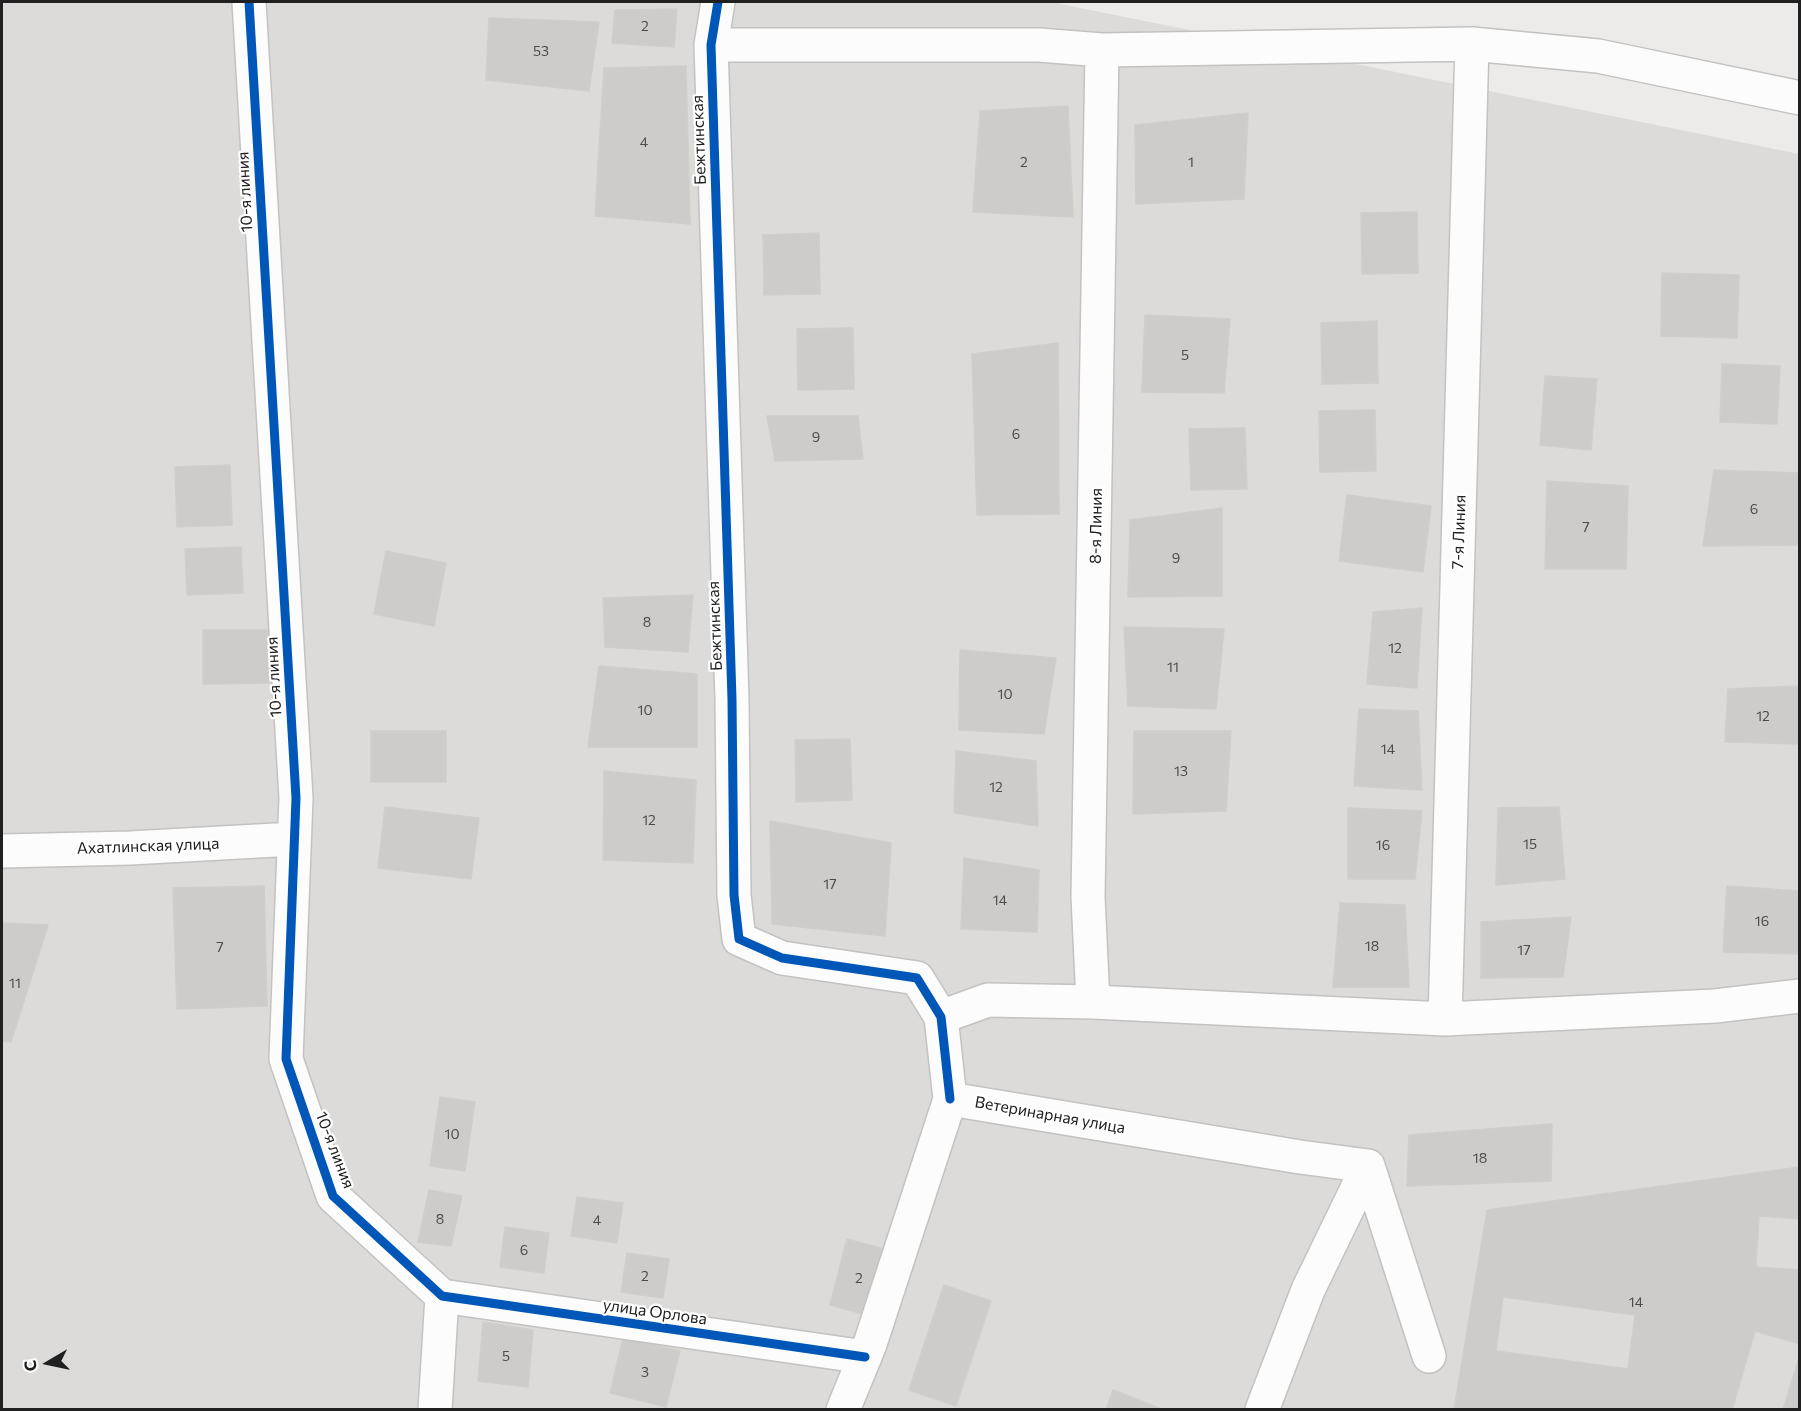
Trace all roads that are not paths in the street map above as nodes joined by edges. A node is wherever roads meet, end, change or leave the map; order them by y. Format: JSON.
{"nodes":[{"id":1,"x":249,"y":2,"type":"edge"},
{"id":2,"x":718,"y":2,"type":"edge"},
{"id":3,"x":1472,"y":44,"type":"junction"},
{"id":4,"x":711,"y":45,"type":"junction"},
{"id":5,"x":1102,"y":50,"type":"junction"},
{"id":6,"x":1800,"y":98,"type":"edge"},
{"id":7,"x":294,"y":839,"type":"junction"},
{"id":8,"x":2,"y":851,"type":"edge"},
{"id":9,"x":1800,"y":996,"type":"edge"},
{"id":10,"x":1093,"y":1002,"type":"junction"},
{"id":11,"x":941,"y":1017,"type":"junction"},
{"id":12,"x":1445,"y":1019,"type":"junction"},
{"id":13,"x":950,"y":1099,"type":"junction"},
{"id":14,"x":1368,"y":1166,"type":"junction"},
{"id":15,"x":442,"y":1296,"type":"junction"},
{"id":16,"x":1429,"y":1356,"type":"dead end"},
{"id":17,"x":865,"y":1357,"type":"junction"},
{"id":18,"x":435,"y":1410,"type":"edge"},
{"id":19,"x":843,"y":1410,"type":"edge"},
{"id":20,"x":1262,"y":1410,"type":"edge"}],
"edges":[{"from":1,"to":7,"type":"street","name":"10-я линия"},
{"from":2,"to":4,"type":"street","name":"Бежтинская"},
{"from":3,"to":5,"type":"street"},
{"from":3,"to":6,"type":"street"},
{"from":3,"to":12,"type":"street","name":"7-я Линия"},
{"from":4,"to":5,"type":"street"},
{"from":4,"to":11,"type":"street","name":"Бежтинская"},
{"from":5,"to":10,"type":"street","name":"8-я Линия"},
{"from":7,"to":8,"type":"street","name":"Ахатлинская улица"},
{"from":7,"to":15,"type":"street","name":"10-я линия"},
{"from":9,"to":12,"type":"street"},
{"from":10,"to":11,"type":"street"},
{"from":10,"to":12,"type":"street"},
{"from":11,"to":13,"type":"street","name":"Бежтинская"},
{"from":13,"to":14,"type":"street","name":"Ветеринарная улица"},
{"from":13,"to":17,"type":"street"},
{"from":14,"to":16,"type":"street"},
{"from":14,"to":20,"type":"street"},
{"from":15,"to":17,"type":"street","name":"улица Орлова"},
{"from":15,"to":18,"type":"street"},
{"from":17,"to":19,"type":"street"}]}
